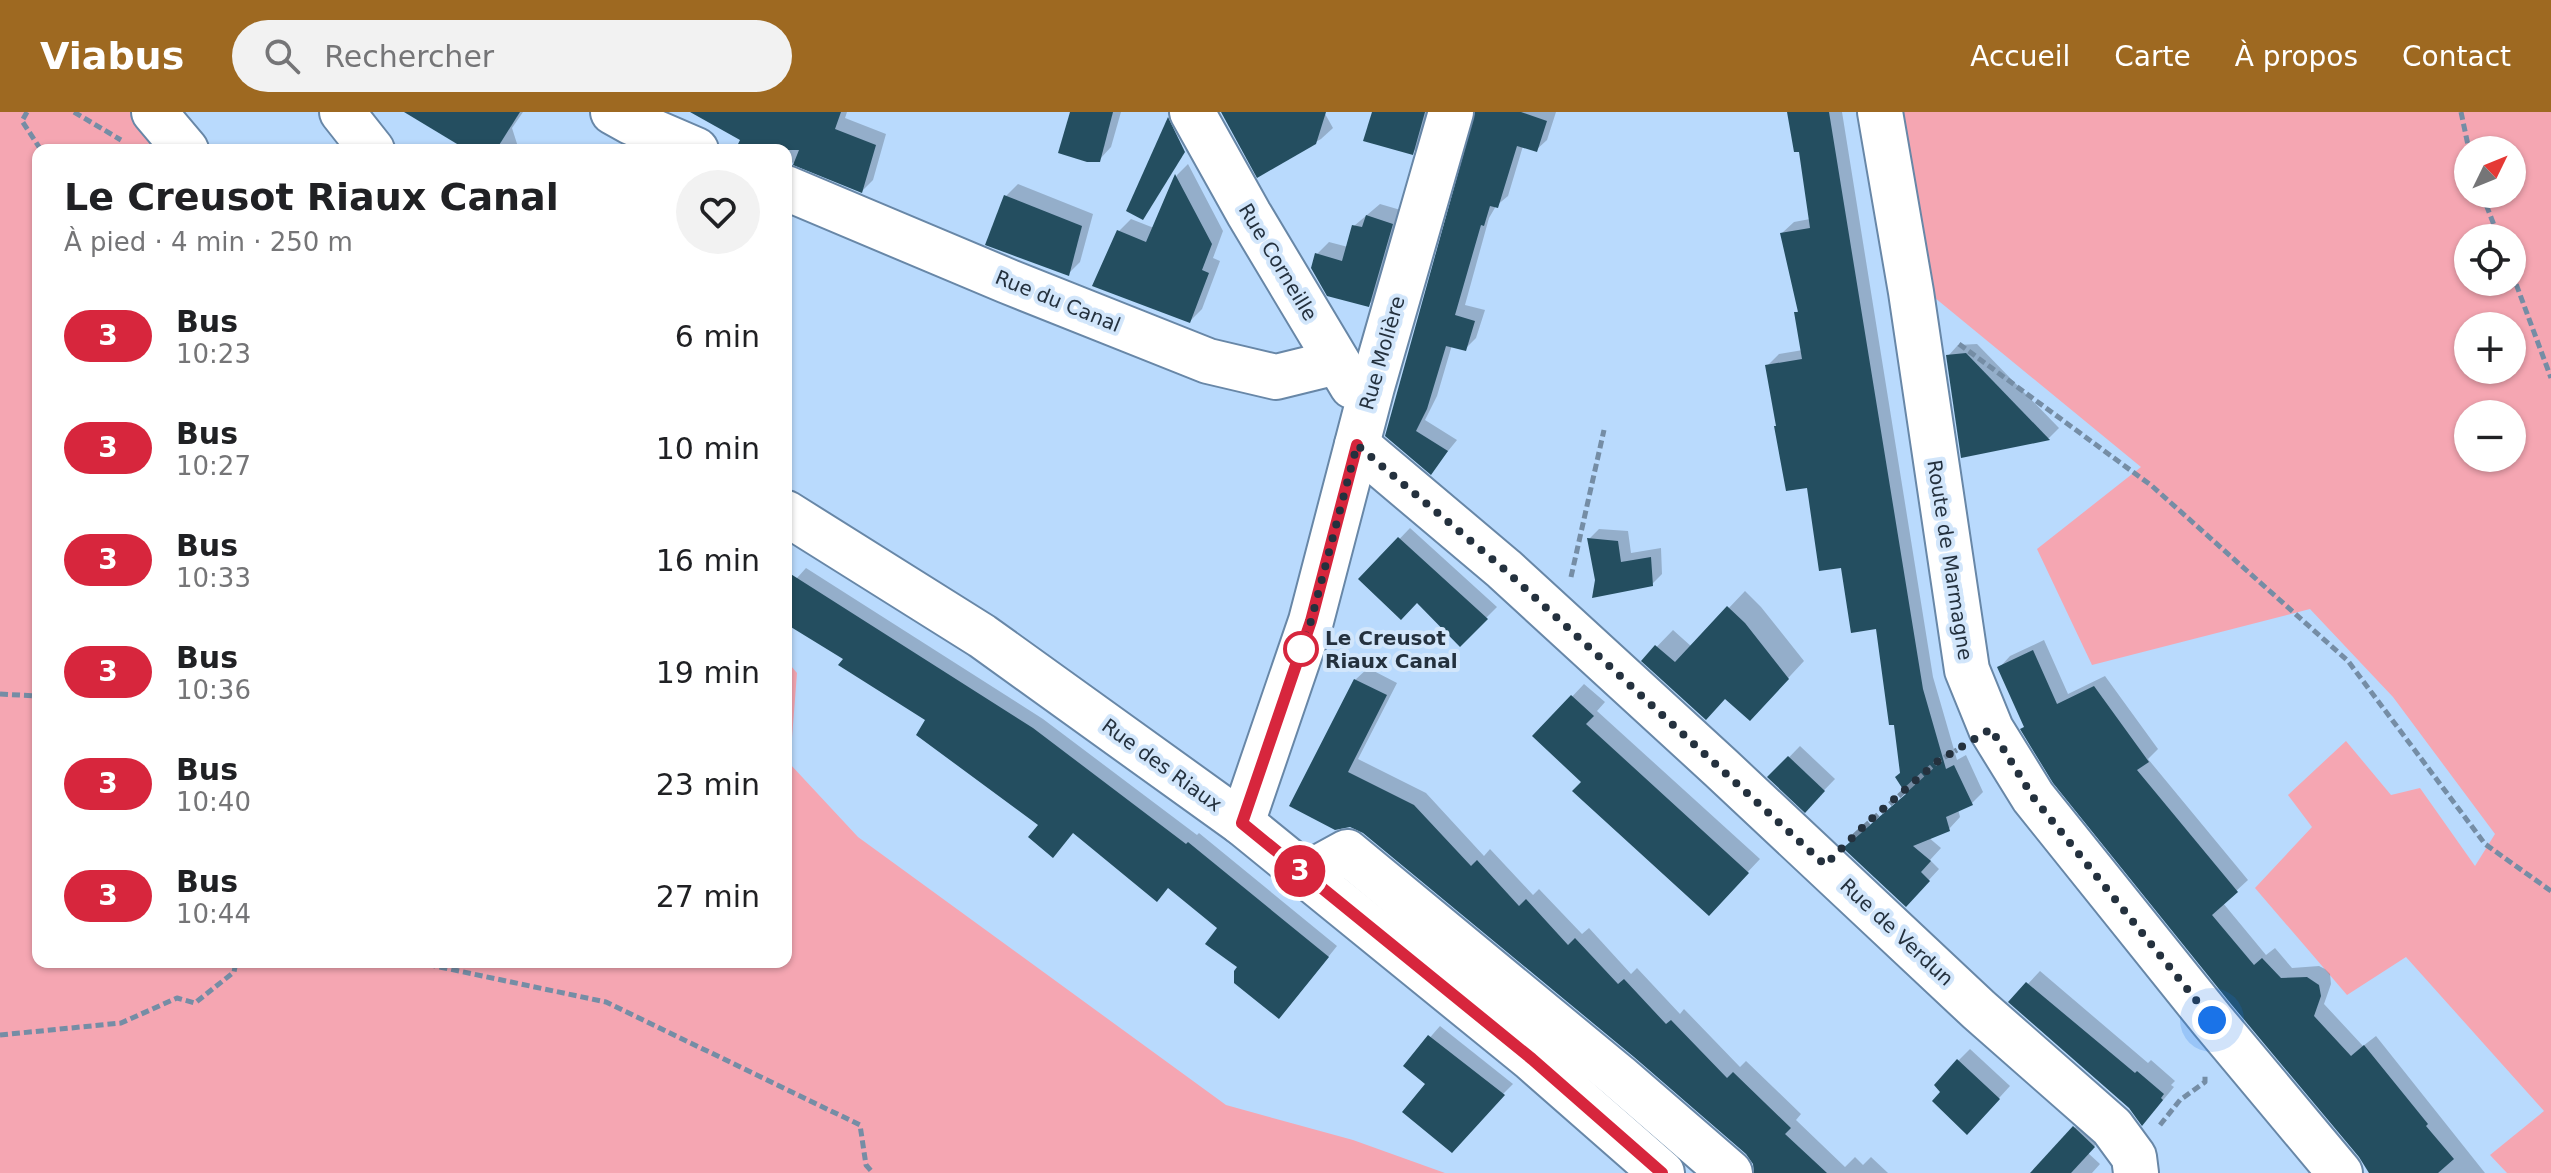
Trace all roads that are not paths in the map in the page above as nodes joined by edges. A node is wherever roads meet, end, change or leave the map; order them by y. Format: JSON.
{"nodes":[{"id":1,"x":342,"y":112,"type":"edge"},
{"id":2,"x":613,"y":112,"type":"edge"},
{"id":3,"x":1192,"y":112,"type":"edge"},
{"id":4,"x":1451,"y":112,"type":"edge"},
{"id":5,"x":1880,"y":112,"type":"edge"},
{"id":6,"x":140,"y":127,"type":"edge"},
{"id":7,"x":174,"y":144,"type":"edge"},
{"id":8,"x":367,"y":144,"type":"edge"},
{"id":9,"x":682,"y":144,"type":"edge"},
{"id":10,"x":792,"y":191,"type":"edge"},
{"id":11,"x":1337,"y":362,"type":"junction"},
{"id":12,"x":1361,"y":428,"type":"junction"},
{"id":13,"x":792,"y":517,"type":"edge"},
{"id":14,"x":1242,"y":823,"type":"junction"},
{"id":15,"x":1305,"y":875,"type":"junction"},
{"id":16,"x":2135,"y":1165,"type":"edge"},
{"id":17,"x":1662,"y":1173,"type":"edge"},
{"id":18,"x":1730,"y":1173,"type":"edge"},
{"id":19,"x":2340,"y":1173,"type":"edge"}],
"edges":[{"from":1,"to":8,"type":"street"},
{"from":2,"to":9,"type":"street"},
{"from":3,"to":11,"type":"street","name":"Rue Corneille"},
{"from":4,"to":12,"type":"street","name":"Rue Molière"},
{"from":5,"to":19,"type":"street","name":"Route de Marmagne"},
{"from":6,"to":7,"type":"street"},
{"from":10,"to":11,"type":"street","name":"Rue du Canal"},
{"from":11,"to":12,"type":"street","name":"Rue Corneille"},
{"from":12,"to":14,"type":"street","name":"Rue Molière"},
{"from":12,"to":16,"type":"street","name":"Rue de Verdun"},
{"from":13,"to":14,"type":"street","name":"Rue des Riaux"},
{"from":14,"to":15,"type":"street","name":"Rue des Riaux"},
{"from":15,"to":17,"type":"street","name":"Rue des Riaux"},
{"from":15,"to":18,"type":"street"}]}
